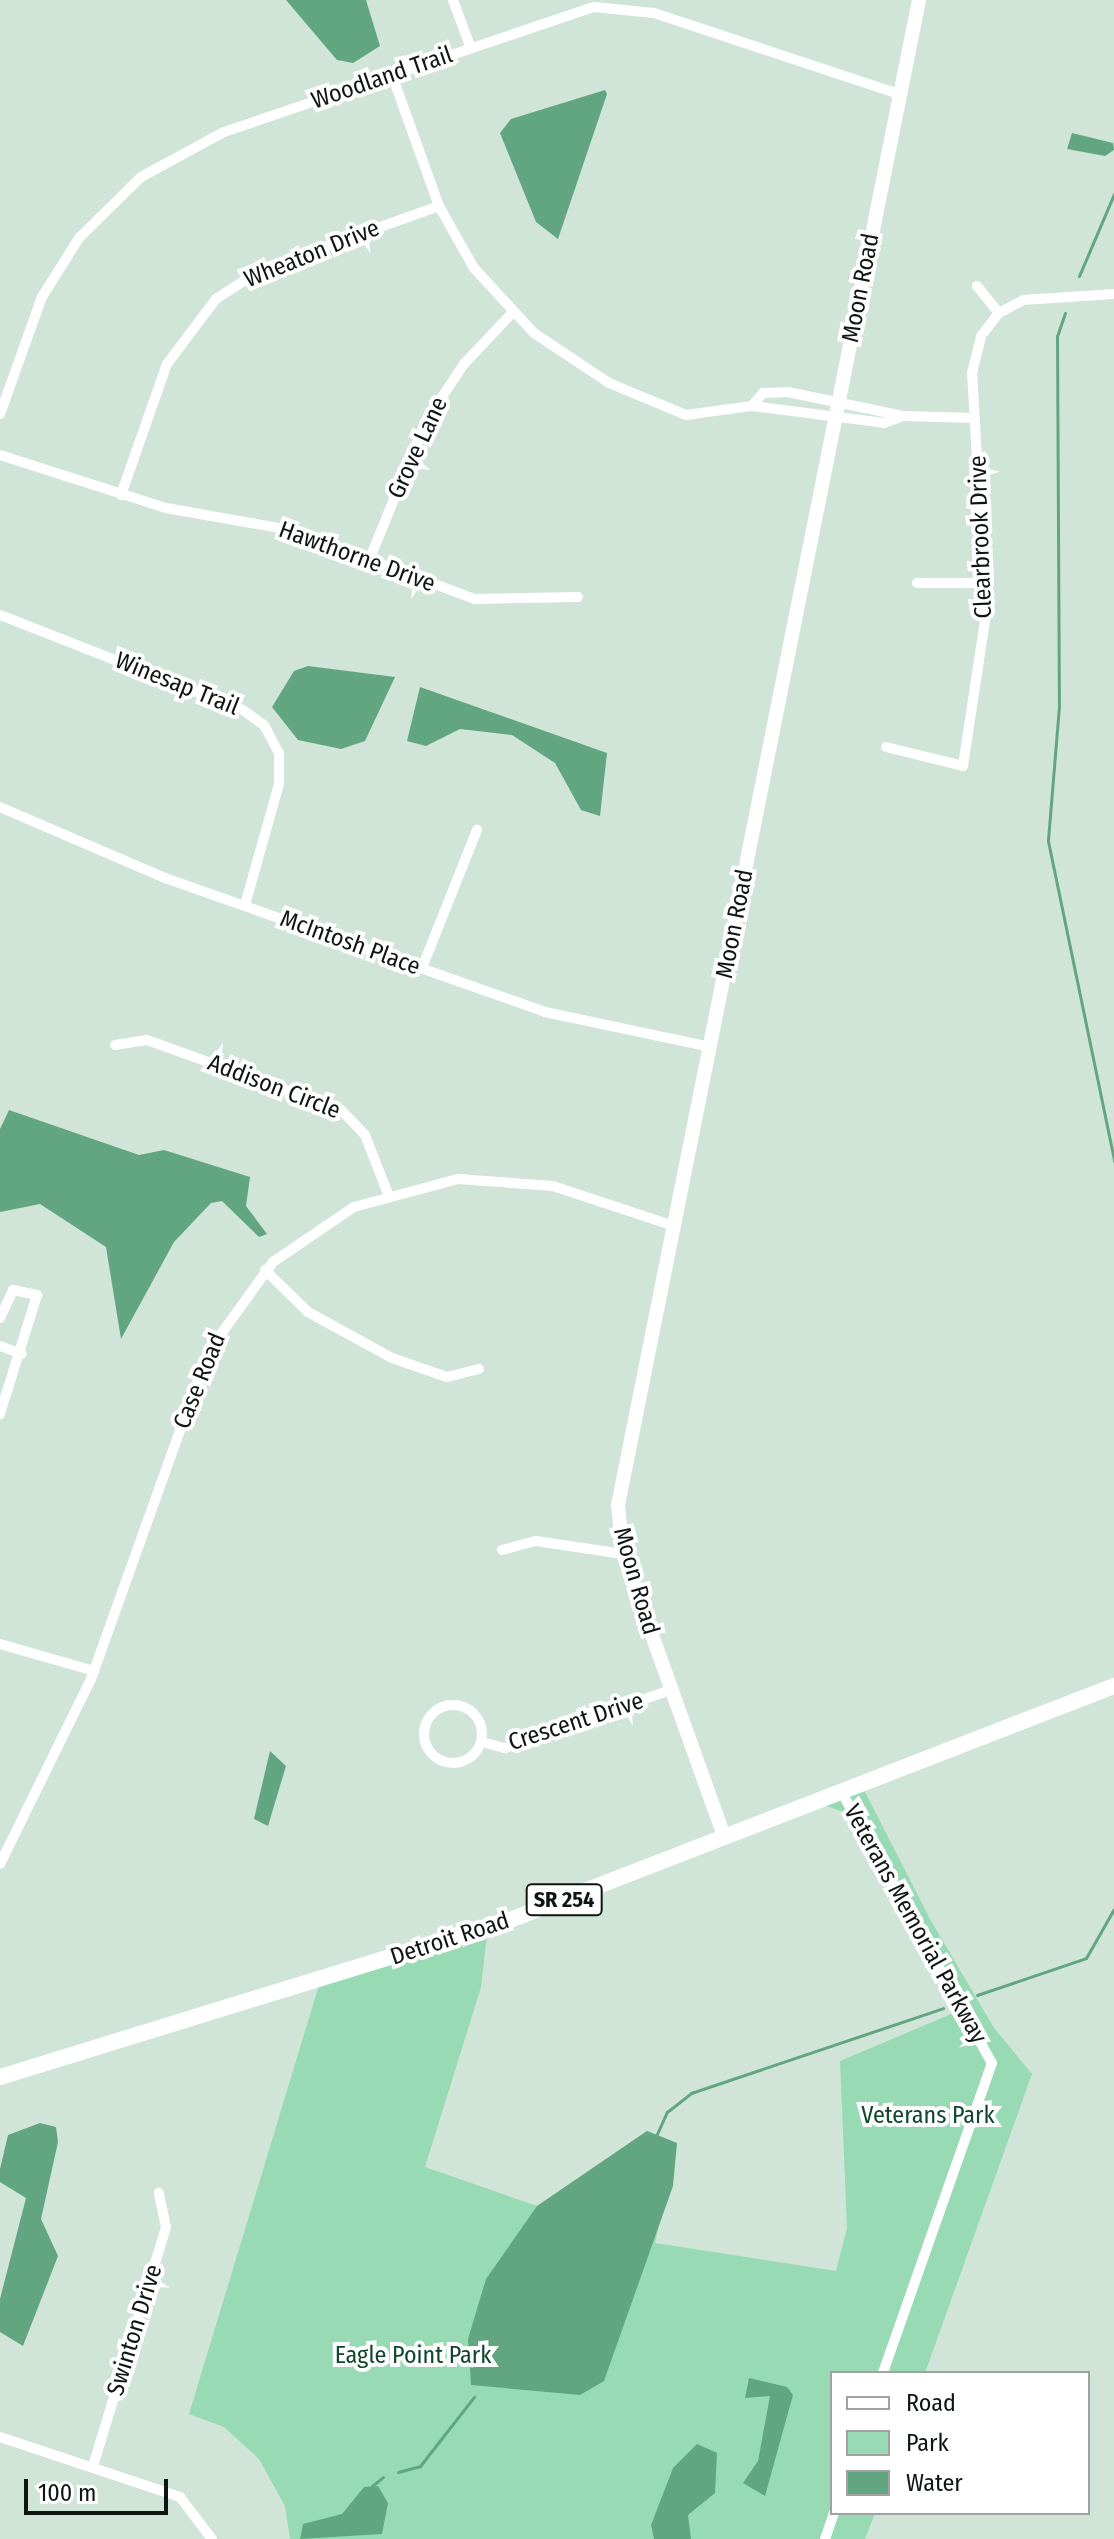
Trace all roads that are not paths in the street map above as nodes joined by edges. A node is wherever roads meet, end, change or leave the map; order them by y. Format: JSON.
{"nodes":[{"id":1,"x":453,"y":0,"type":"edge"},
{"id":2,"x":919,"y":0,"type":"edge"},
{"id":3,"x":470,"y":46,"type":"junction"},
{"id":4,"x":392,"y":75,"type":"junction"},
{"id":5,"x":899,"y":94,"type":"junction"},
{"id":6,"x":439,"y":206,"type":"junction"},
{"id":7,"x":977,"y":286,"type":"dead end"},
{"id":8,"x":1114,"y":294,"type":"edge"},
{"id":9,"x":513,"y":312,"type":"junction"},
{"id":10,"x":999,"y":313,"type":"junction"},
{"id":11,"x":838,"y":398,"type":"junction"},
{"id":12,"x":752,"y":406,"type":"junction"},
{"id":13,"x":0,"y":414,"type":"edge"},
{"id":14,"x":834,"y":416,"type":"junction"},
{"id":15,"x":903,"y":416,"type":"junction"},
{"id":16,"x":975,"y":418,"type":"junction"},
{"id":17,"x":0,"y":455,"type":"edge"},
{"id":18,"x":121,"y":495,"type":"junction"},
{"id":19,"x":370,"y":558,"type":"junction"},
{"id":20,"x":917,"y":583,"type":"dead end"},
{"id":21,"x":985,"y":583,"type":"junction"},
{"id":22,"x":578,"y":597,"type":"dead end"},
{"id":23,"x":0,"y":615,"type":"edge"},
{"id":24,"x":886,"y":747,"type":"dead end"},
{"id":25,"x":0,"y":807,"type":"edge"},
{"id":26,"x":477,"y":830,"type":"dead end"},
{"id":27,"x":245,"y":905,"type":"junction"},
{"id":28,"x":422,"y":968,"type":"junction"},
{"id":29,"x":115,"y":1045,"type":"dead end"},
{"id":30,"x":711,"y":1047,"type":"junction"},
{"id":31,"x":388,"y":1194,"type":"junction"},
{"id":32,"x":674,"y":1226,"type":"junction"},
{"id":33,"x":265,"y":1270,"type":"junction"},
{"id":34,"x":0,"y":1318,"type":"edge"},
{"id":35,"x":0,"y":1346,"type":"edge"},
{"id":36,"x":22,"y":1354,"type":"junction"},
{"id":37,"x":479,"y":1369,"type":"dead end"},
{"id":38,"x":0,"y":1414,"type":"edge"},
{"id":39,"x":502,"y":1550,"type":"dead end"},
{"id":40,"x":623,"y":1554,"type":"junction"},
{"id":41,"x":0,"y":1644,"type":"edge"},
{"id":42,"x":94,"y":1671,"type":"junction"},
{"id":43,"x":1114,"y":1686,"type":"edge"},
{"id":44,"x":671,"y":1690,"type":"junction"},
{"id":45,"x":482,"y":1742,"type":"junction"},
{"id":46,"x":841,"y":1791,"type":"junction"},
{"id":47,"x":724,"y":1836,"type":"junction"},
{"id":48,"x":0,"y":1864,"type":"edge"},
{"id":49,"x":0,"y":2077,"type":"edge"},
{"id":50,"x":159,"y":2193,"type":"dead end"},
{"id":51,"x":884,"y":2371,"type":"edge"},
{"id":52,"x":0,"y":2437,"type":"edge"},
{"id":53,"x":93,"y":2466,"type":"junction"},
{"id":54,"x":833,"y":2515,"type":"edge"},
{"id":55,"x":212,"y":2539,"type":"edge"},
{"id":56,"x":825,"y":2539,"type":"edge"}],
"edges":[{"from":1,"to":3,"type":"street"},
{"from":2,"to":5,"type":"street","name":"Moon Road"},
{"from":3,"to":4,"type":"street","name":"Woodland Trail"},
{"from":3,"to":5,"type":"street","name":"Woodland Trail"},
{"from":4,"to":6,"type":"street"},
{"from":4,"to":13,"type":"street","name":"Woodland Trail"},
{"from":5,"to":11,"type":"street","name":"Moon Road"},
{"from":6,"to":9,"type":"street"},
{"from":6,"to":18,"type":"street","name":"Wheaton Drive"},
{"from":7,"to":10,"type":"street"},
{"from":8,"to":10,"type":"street"},
{"from":9,"to":12,"type":"street"},
{"from":9,"to":19,"type":"street","name":"Grove Lane"},
{"from":10,"to":16,"type":"street","name":"Clearbrook Drive"},
{"from":11,"to":12,"type":"street"},
{"from":11,"to":14,"type":"street","name":"Moon Road"},
{"from":11,"to":15,"type":"street"},
{"from":12,"to":14,"type":"street"},
{"from":14,"to":15,"type":"street"},
{"from":14,"to":30,"type":"street","name":"Moon Road"},
{"from":15,"to":16,"type":"street"},
{"from":16,"to":21,"type":"street","name":"Clearbrook Drive"},
{"from":17,"to":18,"type":"street","name":"Hawthorne Drive"},
{"from":18,"to":19,"type":"street","name":"Hawthorne Drive"},
{"from":19,"to":22,"type":"street","name":"Hawthorne Drive"},
{"from":20,"to":21,"type":"street"},
{"from":21,"to":24,"type":"street","name":"Clearbrook Drive"},
{"from":23,"to":27,"type":"street","name":"Winesap Trail"},
{"from":25,"to":27,"type":"street","name":"McIntosh Place"},
{"from":26,"to":28,"type":"street"},
{"from":27,"to":28,"type":"street","name":"McIntosh Place"},
{"from":28,"to":30,"type":"street","name":"McIntosh Place"},
{"from":29,"to":31,"type":"street","name":"Addison Circle"},
{"from":30,"to":32,"type":"street","name":"Moon Road"},
{"from":31,"to":32,"type":"street","name":"Case Road"},
{"from":31,"to":33,"type":"street","name":"Case Road"},
{"from":32,"to":40,"type":"street","name":"Moon Road"},
{"from":33,"to":37,"type":"street"},
{"from":33,"to":42,"type":"street","name":"Case Road"},
{"from":34,"to":36,"type":"street"},
{"from":35,"to":36,"type":"street"},
{"from":36,"to":38,"type":"street"},
{"from":39,"to":40,"type":"street"},
{"from":40,"to":44,"type":"street","name":"Moon Road"},
{"from":41,"to":42,"type":"street"},
{"from":42,"to":48,"type":"street","name":"Case Road"},
{"from":43,"to":46,"type":"main road","name":"Detroit Road","number":"SR 254"},
{"from":44,"to":45,"type":"street","name":"Crescent Drive"},
{"from":44,"to":47,"type":"street","name":"Moon Road"},
{"from":45,"to":45,"type":"street","name":"Crescent Drive"},
{"from":46,"to":47,"type":"main road","name":"Detroit Road","number":"SR 254"},
{"from":46,"to":51,"type":"street","name":"Veterans Memorial Parkway"},
{"from":47,"to":49,"type":"main road","name":"Detroit Road","number":"SR 254"},
{"from":50,"to":53,"type":"street","name":"Swinton Drive"},
{"from":52,"to":53,"type":"street"},
{"from":53,"to":55,"type":"street"},
{"from":54,"to":56,"type":"street"}]}
